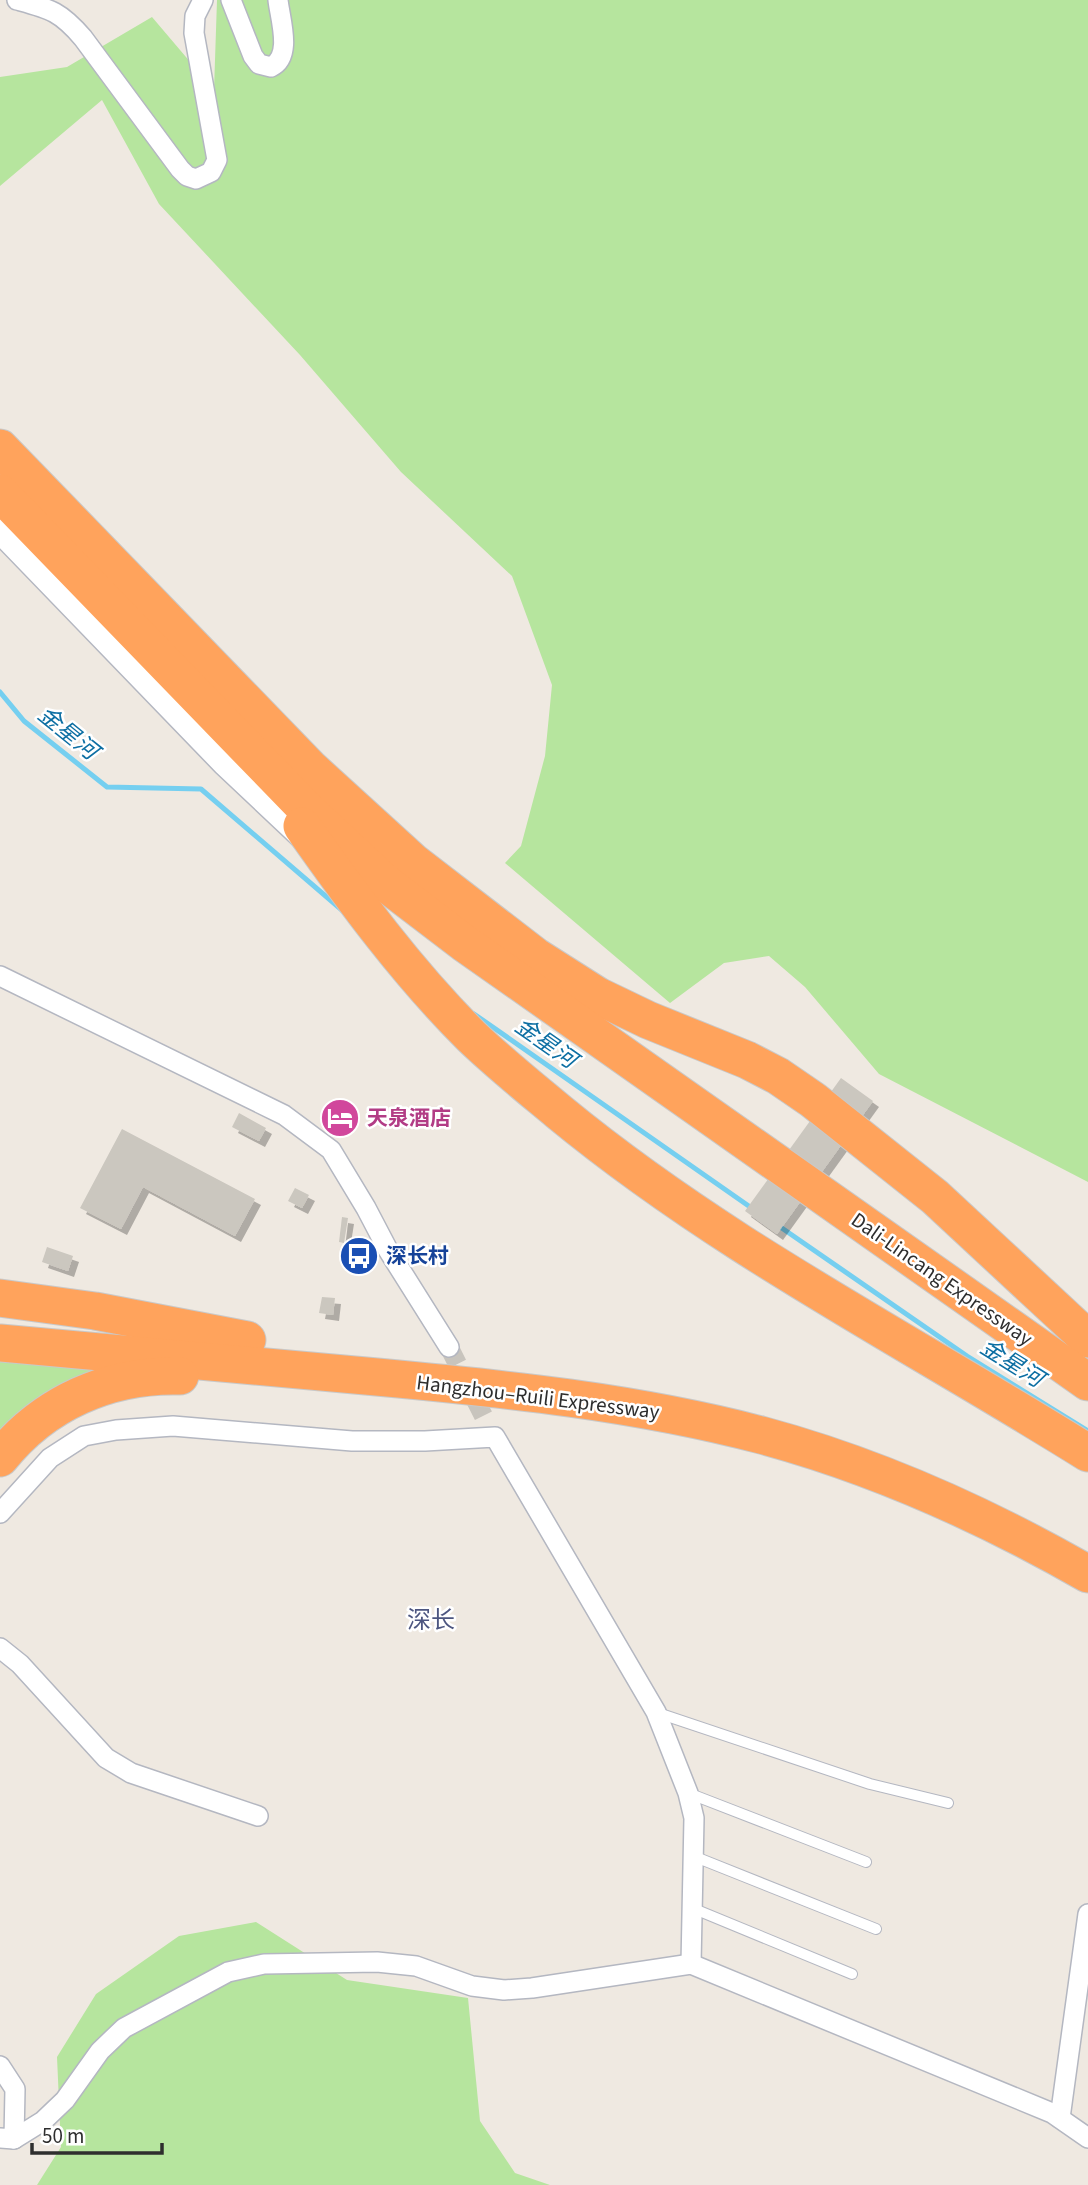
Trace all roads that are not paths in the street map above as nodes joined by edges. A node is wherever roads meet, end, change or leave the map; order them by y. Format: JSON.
{"nodes":[{"id":1,"x":17,"y":0,"type":"edge"},
{"id":2,"x":231,"y":0,"type":"edge"},
{"id":3,"x":278,"y":0,"type":"edge"},
{"id":4,"x":197,"y":3,"type":"edge"},
{"id":5,"x":0,"y":448,"type":"edge"},
{"id":6,"x":0,"y":493,"type":"edge"},
{"id":7,"x":0,"y":528,"type":"edge"},
{"id":8,"x":255,"y":734,"type":"junction"},
{"id":9,"x":316,"y":847,"type":"junction"},
{"id":10,"x":0,"y":976,"type":"edge"},
{"id":11,"x":0,"y":1298,"type":"edge"},
{"id":12,"x":0,"y":1318,"type":"edge"},
{"id":13,"x":1088,"y":1339,"type":"edge"},
{"id":14,"x":247,"y":1340,"type":"junction"},
{"id":15,"x":0,"y":1343,"type":"edge"},
{"id":16,"x":449,"y":1347,"type":"tunnel mouth"},
{"id":17,"x":336,"y":1373,"type":"junction"},
{"id":18,"x":1088,"y":1382,"type":"edge"},
{"id":19,"x":485,"y":1419,"type":"tunnel mouth"},
{"id":20,"x":495,"y":1437,"type":"junction"},
{"id":21,"x":1088,"y":1453,"type":"edge"},
{"id":22,"x":0,"y":1458,"type":"edge"},
{"id":23,"x":0,"y":1513,"type":"edge"},
{"id":24,"x":1088,"y":1545,"type":"edge"},
{"id":25,"x":1088,"y":1574,"type":"edge"},
{"id":26,"x":0,"y":1648,"type":"edge"},
{"id":27,"x":656,"y":1713,"type":"junction"},
{"id":28,"x":688,"y":1793,"type":"junction"},
{"id":29,"x":948,"y":1803,"type":"dead end"},
{"id":30,"x":258,"y":1816,"type":"dead end"},
{"id":31,"x":693,"y":1857,"type":"junction"},
{"id":32,"x":866,"y":1862,"type":"dead end"},
{"id":33,"x":692,"y":1908,"type":"junction"},
{"id":34,"x":1088,"y":1914,"type":"edge"},
{"id":35,"x":876,"y":1929,"type":"dead end"},
{"id":36,"x":691,"y":1964,"type":"junction"},
{"id":37,"x":852,"y":1974,"type":"dead end"},
{"id":38,"x":0,"y":2066,"type":"edge"},
{"id":39,"x":1060,"y":2119,"type":"junction"},
{"id":40,"x":7,"y":2138,"type":"edge"},
{"id":41,"x":1088,"y":2138,"type":"edge"}],
"edges":[{"from":1,"to":4,"type":"street"},
{"from":2,"to":3,"type":"street"},
{"from":5,"to":8,"type":"highway"},
{"from":6,"to":8,"type":"highway"},
{"from":7,"to":9,"type":"street"},
{"from":8,"to":9,"type":"highway"},
{"from":8,"to":13,"type":"highway","name":"Dali-Lincang Expressway"},
{"from":8,"to":18,"type":"highway","name":"Dali-Lincang Expressway"},
{"from":9,"to":21,"type":"highway"},
{"from":10,"to":16,"type":"street"},
{"from":11,"to":14,"type":"highway"},
{"from":12,"to":14,"type":"highway","name":"Hangzhou–Ruili Expressway"},
{"from":14,"to":24,"type":"highway","name":"Hangzhou–Ruili Expressway"},
{"from":15,"to":17,"type":"highway","name":"Hangzhou–Ruili Expressway"},
{"from":17,"to":22,"type":"highway"},
{"from":17,"to":25,"type":"highway","name":"Hangzhou–Ruili Expressway"},
{"from":19,"to":20,"type":"street"},
{"from":20,"to":23,"type":"street"},
{"from":20,"to":27,"type":"street"},
{"from":26,"to":30,"type":"street"},
{"from":27,"to":28,"type":"street"},
{"from":27,"to":29,"type":"lane"},
{"from":28,"to":31,"type":"street"},
{"from":28,"to":32,"type":"lane"},
{"from":31,"to":33,"type":"street"},
{"from":31,"to":35,"type":"lane"},
{"from":33,"to":36,"type":"street"},
{"from":33,"to":37,"type":"lane"},
{"from":34,"to":39,"type":"street"},
{"from":36,"to":39,"type":"street"},
{"from":36,"to":40,"type":"street"},
{"from":38,"to":40,"type":"street"},
{"from":39,"to":41,"type":"street"}]}
